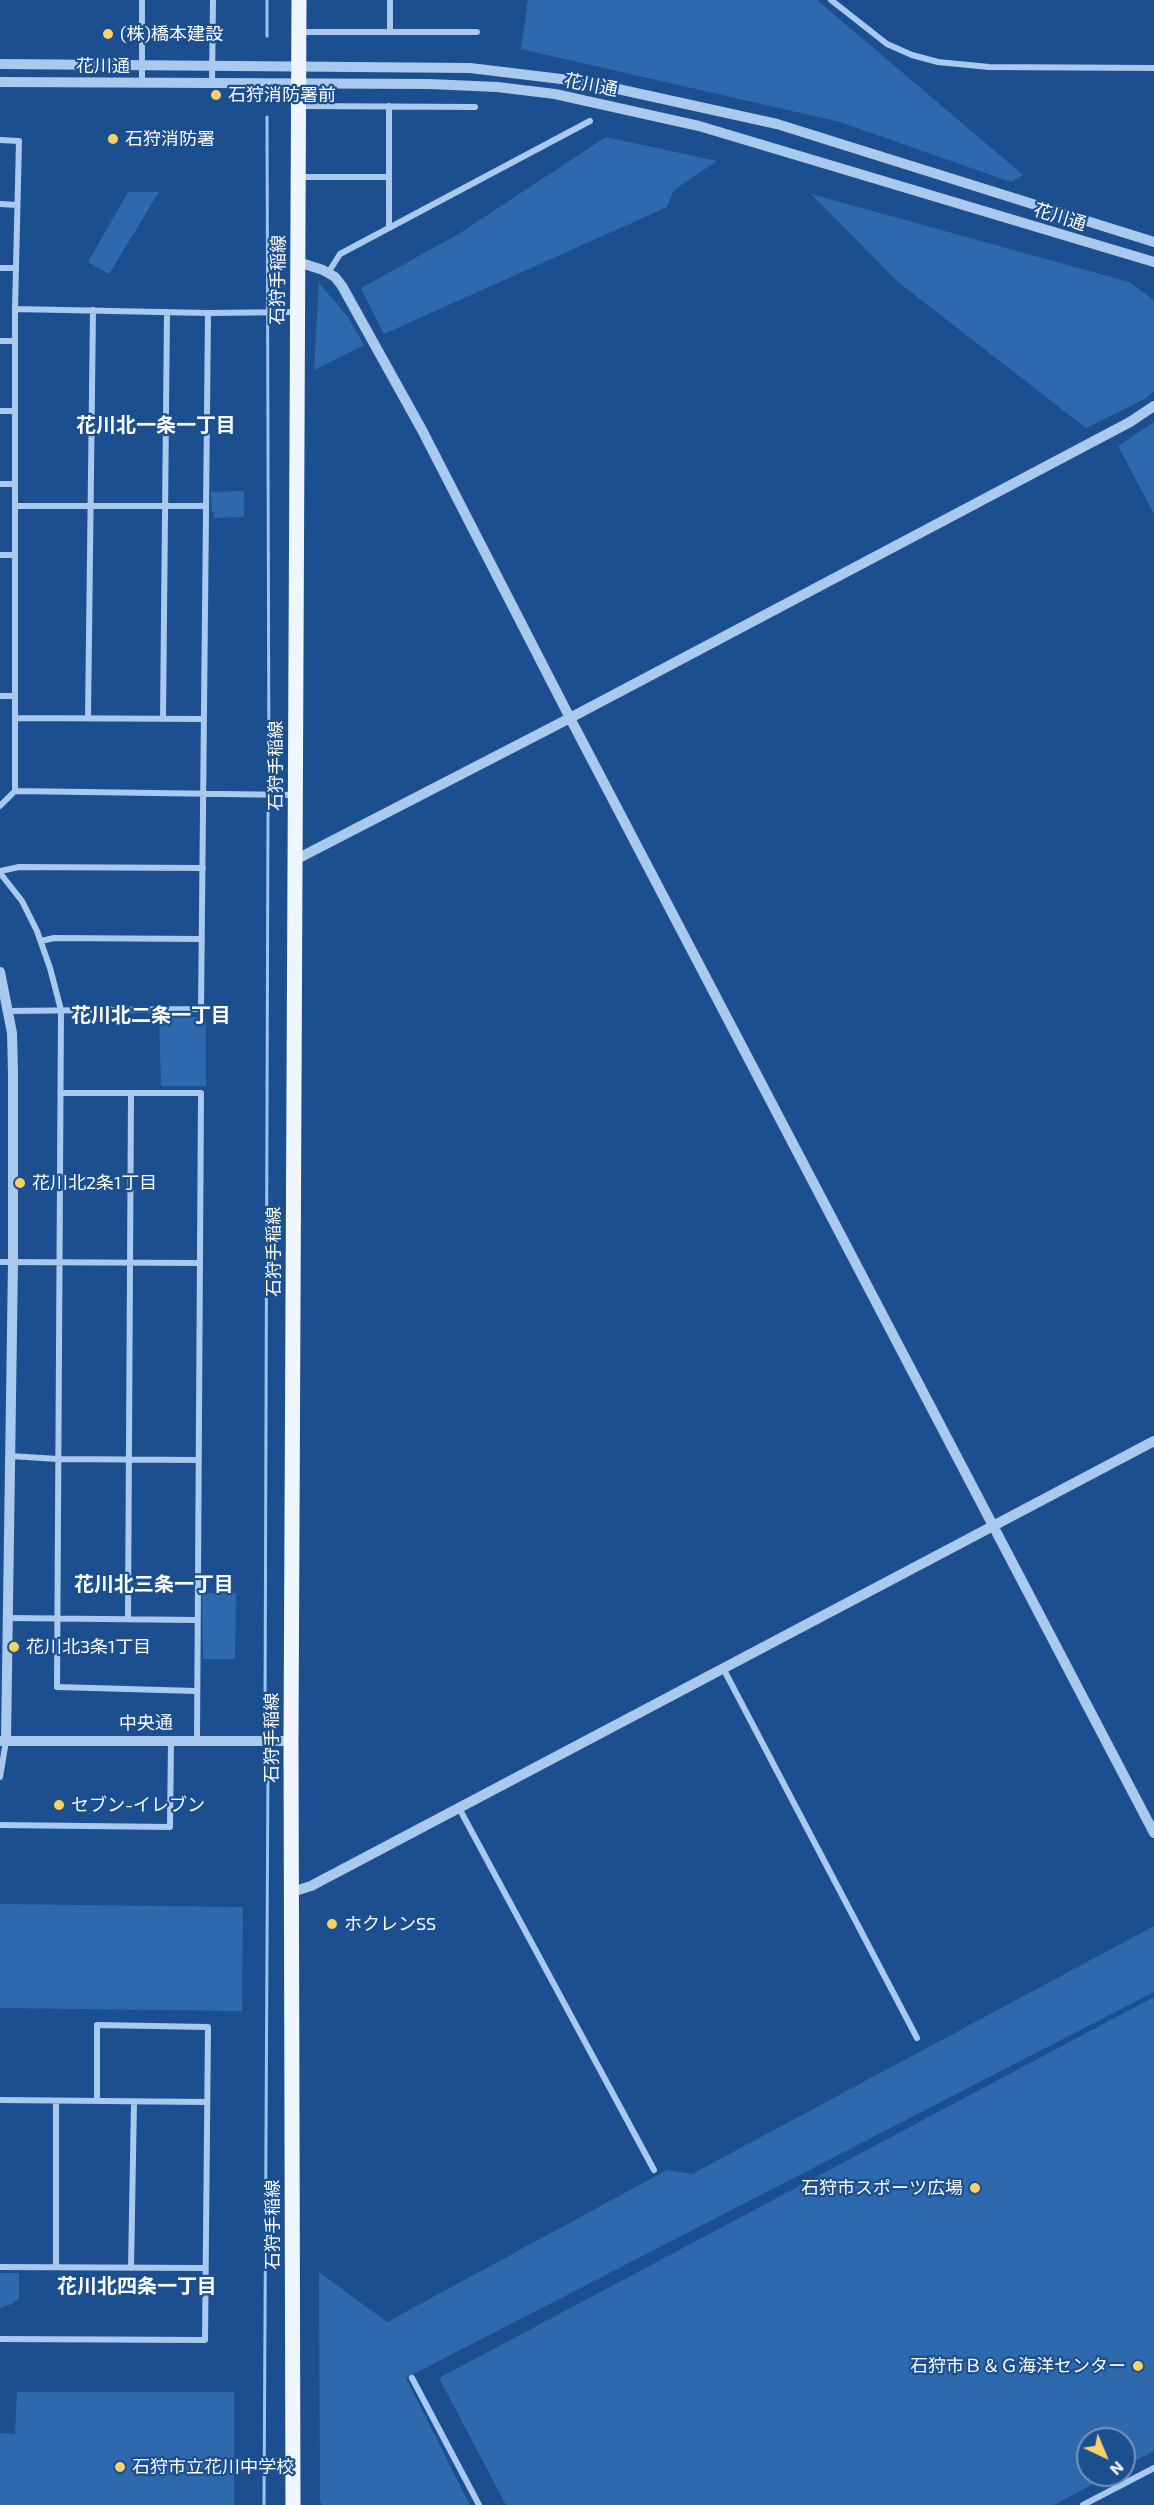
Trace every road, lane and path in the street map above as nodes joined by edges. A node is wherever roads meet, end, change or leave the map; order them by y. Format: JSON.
{"nodes":[{"id":1,"x":142,"y":0,"type":"edge"},
{"id":2,"x":213,"y":0,"type":"edge"},
{"id":3,"x":299,"y":0,"type":"edge"},
{"id":4,"x":390,"y":0,"type":"edge"},
{"id":5,"x":831,"y":0,"type":"edge"},
{"id":6,"x":299,"y":32,"type":"junction"},
{"id":7,"x":390,"y":32,"type":"junction"},
{"id":8,"x":477,"y":32,"type":"dead end"},
{"id":9,"x":0,"y":64,"type":"edge"},
{"id":10,"x":142,"y":65,"type":"junction"},
{"id":11,"x":213,"y":66,"type":"junction"},
{"id":12,"x":299,"y":67,"type":"junction"},
{"id":13,"x":1154,"y":69,"type":"edge"},
{"id":14,"x":0,"y":82,"type":"edge"},
{"id":15,"x":142,"y":83,"type":"junction"},
{"id":16,"x":212,"y":84,"type":"junction"},
{"id":17,"x":298,"y":85,"type":"junction"},
{"id":18,"x":298,"y":106,"type":"junction"},
{"id":19,"x":389,"y":106,"type":"junction"},
{"id":20,"x":475,"y":106,"type":"dead end"},
{"id":21,"x":590,"y":122,"type":"dead end"},
{"id":22,"x":0,"y":141,"type":"edge"},
{"id":23,"x":298,"y":177,"type":"junction"},
{"id":24,"x":389,"y":177,"type":"junction"},
{"id":25,"x":0,"y":204,"type":"edge"},
{"id":26,"x":17,"y":205,"type":"junction"},
{"id":27,"x":389,"y":228,"type":"junction"},
{"id":28,"x":1154,"y":242,"type":"edge"},
{"id":29,"x":298,"y":262,"type":"junction"},
{"id":30,"x":1154,"y":262,"type":"edge"},
{"id":31,"x":0,"y":268,"type":"edge"},
{"id":32,"x":16,"y":268,"type":"junction"},
{"id":33,"x":328,"y":273,"type":"junction"},
{"id":34,"x":15,"y":309,"type":"junction"},
{"id":35,"x":93,"y":310,"type":"junction"},
{"id":36,"x":166,"y":312,"type":"junction"},
{"id":37,"x":296,"y":312,"type":"junction"},
{"id":38,"x":208,"y":313,"type":"junction"},
{"id":39,"x":0,"y":341,"type":"edge"},
{"id":40,"x":15,"y":341,"type":"junction"},
{"id":41,"x":1154,"y":406,"type":"edge"},
{"id":42,"x":0,"y":411,"type":"edge"},
{"id":43,"x":15,"y":411,"type":"junction"},
{"id":44,"x":0,"y":484,"type":"edge"},
{"id":45,"x":15,"y":484,"type":"junction"},
{"id":46,"x":15,"y":506,"type":"junction"},
{"id":47,"x":90,"y":506,"type":"junction"},
{"id":48,"x":163,"y":506,"type":"junction"},
{"id":49,"x":206,"y":506,"type":"junction"},
{"id":50,"x":0,"y":555,"type":"edge"},
{"id":51,"x":15,"y":555,"type":"junction"},
{"id":52,"x":0,"y":696,"type":"edge"},
{"id":53,"x":15,"y":696,"type":"junction"},
{"id":54,"x":15,"y":718,"type":"junction"},
{"id":55,"x":88,"y":718,"type":"junction"},
{"id":56,"x":570,"y":718,"type":"junction"},
{"id":57,"x":163,"y":719,"type":"junction"},
{"id":58,"x":204,"y":719,"type":"junction"},
{"id":59,"x":15,"y":791,"type":"junction"},
{"id":60,"x":204,"y":794,"type":"junction"},
{"id":61,"x":296,"y":795,"type":"junction"},
{"id":62,"x":0,"y":806,"type":"edge"},
{"id":63,"x":295,"y":860,"type":"junction"},
{"id":64,"x":203,"y":868,"type":"junction"},
{"id":65,"x":0,"y":872,"type":"edge"},
{"id":66,"x":202,"y":939,"type":"junction"},
{"id":67,"x":41,"y":941,"type":"junction"},
{"id":68,"x":0,"y":972,"type":"edge"},
{"id":69,"x":60,"y":1010,"type":"junction"},
{"id":70,"x":8,"y":1011,"type":"junction"},
{"id":71,"x":61,"y":1093,"type":"junction"},
{"id":72,"x":131,"y":1093,"type":"junction"},
{"id":73,"x":0,"y":1262,"type":"edge"},
{"id":74,"x":13,"y":1262,"type":"junction"},
{"id":75,"x":60,"y":1262,"type":"junction"},
{"id":76,"x":130,"y":1262,"type":"junction"},
{"id":77,"x":200,"y":1263,"type":"junction"},
{"id":78,"x":1154,"y":1441,"type":"edge"},
{"id":79,"x":10,"y":1456,"type":"junction"},
{"id":80,"x":58,"y":1459,"type":"junction"},
{"id":81,"x":129,"y":1460,"type":"junction"},
{"id":82,"x":198,"y":1460,"type":"junction"},
{"id":83,"x":994,"y":1525,"type":"junction"},
{"id":84,"x":8,"y":1618,"type":"junction"},
{"id":85,"x":128,"y":1618,"type":"junction"},
{"id":86,"x":57,"y":1619,"type":"junction"},
{"id":87,"x":197,"y":1620,"type":"junction"},
{"id":88,"x":723,"y":1668,"type":"junction"},
{"id":89,"x":196,"y":1691,"type":"junction"},
{"id":90,"x":197,"y":1739,"type":"junction"},
{"id":91,"x":171,"y":1740,"type":"junction"},
{"id":92,"x":3,"y":1741,"type":"edge"},
{"id":93,"x":291,"y":1741,"type":"junction"},
{"id":94,"x":0,"y":1776,"type":"edge"},
{"id":95,"x":459,"y":1808,"type":"junction"},
{"id":96,"x":0,"y":1825,"type":"edge"},
{"id":97,"x":1154,"y":1833,"type":"edge"},
{"id":98,"x":292,"y":1892,"type":"junction"},
{"id":99,"x":917,"y":2038,"type":"dead end"},
{"id":100,"x":0,"y":2100,"type":"edge"},
{"id":101,"x":56,"y":2101,"type":"junction"},
{"id":102,"x":97,"y":2102,"type":"junction"},
{"id":103,"x":134,"y":2102,"type":"junction"},
{"id":104,"x":207,"y":2102,"type":"junction"},
{"id":105,"x":654,"y":2170,"type":"dead end"},
{"id":106,"x":0,"y":2267,"type":"edge"},
{"id":107,"x":56,"y":2267,"type":"junction"},
{"id":108,"x":131,"y":2268,"type":"junction"},
{"id":109,"x":204,"y":2268,"type":"junction"},
{"id":110,"x":0,"y":2339,"type":"edge"},
{"id":111,"x":412,"y":2378,"type":"dead end"},
{"id":112,"x":1154,"y":2468,"type":"edge"},
{"id":113,"x":293,"y":2505,"type":"edge"},
{"id":114,"x":479,"y":2505,"type":"edge"},
{"id":115,"x":1083,"y":2505,"type":"edge"}],
"edges":[{"from":1,"to":10,"type":"street"},
{"from":2,"to":11,"type":"street"},
{"from":3,"to":6,"type":"main road","name":"石狩手稲線"},
{"from":4,"to":7,"type":"street"},
{"from":5,"to":13,"type":"street"},
{"from":6,"to":7,"type":"street"},
{"from":6,"to":12,"type":"main road","name":"石狩手稲線"},
{"from":7,"to":8,"type":"street"},
{"from":9,"to":10,"type":"street","name":"花川通"},
{"from":10,"to":11,"type":"street","name":"花川通"},
{"from":10,"to":15,"type":"street"},
{"from":11,"to":12,"type":"street","name":"花川通"},
{"from":11,"to":16,"type":"street"},
{"from":12,"to":17,"type":"main road","name":"石狩手稲線"},
{"from":12,"to":28,"type":"street","name":"花川通"},
{"from":14,"to":15,"type":"street","name":"花川通"},
{"from":15,"to":16,"type":"street","name":"花川通"},
{"from":16,"to":17,"type":"street","name":"花川通"},
{"from":17,"to":18,"type":"main road","name":"石狩手稲線"},
{"from":17,"to":30,"type":"street","name":"花川通"},
{"from":18,"to":19,"type":"street"},
{"from":18,"to":23,"type":"main road","name":"石狩手稲線"},
{"from":19,"to":20,"type":"street"},
{"from":19,"to":24,"type":"street"},
{"from":21,"to":27,"type":"street"},
{"from":22,"to":26,"type":"street"},
{"from":23,"to":24,"type":"street"},
{"from":23,"to":29,"type":"main road","name":"石狩手稲線"},
{"from":24,"to":27,"type":"street"},
{"from":25,"to":26,"type":"street"},
{"from":26,"to":32,"type":"street"},
{"from":27,"to":33,"type":"street"},
{"from":29,"to":33,"type":"street"},
{"from":29,"to":37,"type":"main road","name":"石狩手稲線"},
{"from":31,"to":32,"type":"street"},
{"from":32,"to":34,"type":"street"},
{"from":33,"to":56,"type":"street"},
{"from":34,"to":35,"type":"street"},
{"from":34,"to":40,"type":"street"},
{"from":35,"to":36,"type":"street"},
{"from":35,"to":47,"type":"street"},
{"from":36,"to":38,"type":"street"},
{"from":36,"to":48,"type":"street"},
{"from":37,"to":38,"type":"street"},
{"from":37,"to":61,"type":"main road","name":"石狩手稲線"},
{"from":38,"to":49,"type":"street"},
{"from":39,"to":40,"type":"street"},
{"from":40,"to":43,"type":"street"},
{"from":41,"to":56,"type":"street"},
{"from":42,"to":43,"type":"street"},
{"from":43,"to":45,"type":"street"},
{"from":44,"to":45,"type":"street"},
{"from":45,"to":46,"type":"street"},
{"from":46,"to":47,"type":"street"},
{"from":46,"to":51,"type":"street"},
{"from":47,"to":48,"type":"street"},
{"from":47,"to":55,"type":"street"},
{"from":48,"to":49,"type":"street"},
{"from":48,"to":57,"type":"street"},
{"from":49,"to":58,"type":"street"},
{"from":50,"to":51,"type":"street"},
{"from":51,"to":53,"type":"street"},
{"from":52,"to":53,"type":"street"},
{"from":53,"to":54,"type":"street"},
{"from":54,"to":55,"type":"street"},
{"from":54,"to":59,"type":"street"},
{"from":55,"to":57,"type":"street"},
{"from":56,"to":63,"type":"street"},
{"from":56,"to":83,"type":"street"},
{"from":57,"to":58,"type":"street"},
{"from":58,"to":60,"type":"street"},
{"from":59,"to":60,"type":"street"},
{"from":59,"to":62,"type":"street"},
{"from":60,"to":61,"type":"street"},
{"from":60,"to":64,"type":"street"},
{"from":61,"to":63,"type":"main road","name":"石狩手稲線"},
{"from":63,"to":93,"type":"main road","name":"石狩手稲線"},
{"from":64,"to":65,"type":"street"},
{"from":64,"to":66,"type":"street"},
{"from":65,"to":67,"type":"street"},
{"from":66,"to":67,"type":"street"},
{"from":66,"to":69,"type":"street"},
{"from":67,"to":69,"type":"street"},
{"from":68,"to":70,"type":"street"},
{"from":69,"to":70,"type":"street"},
{"from":69,"to":71,"type":"street"},
{"from":70,"to":74,"type":"street"},
{"from":71,"to":72,"type":"street"},
{"from":71,"to":75,"type":"street"},
{"from":72,"to":76,"type":"street"},
{"from":72,"to":77,"type":"street"},
{"from":73,"to":74,"type":"street"},
{"from":74,"to":75,"type":"street"},
{"from":74,"to":79,"type":"street"},
{"from":75,"to":76,"type":"street"},
{"from":75,"to":80,"type":"street"},
{"from":76,"to":77,"type":"street"},
{"from":76,"to":81,"type":"street"},
{"from":77,"to":82,"type":"street"},
{"from":78,"to":83,"type":"street"},
{"from":79,"to":80,"type":"street"},
{"from":79,"to":84,"type":"street"},
{"from":80,"to":81,"type":"street"},
{"from":80,"to":86,"type":"street"},
{"from":81,"to":82,"type":"street"},
{"from":81,"to":85,"type":"street"},
{"from":82,"to":87,"type":"street"},
{"from":83,"to":88,"type":"street"},
{"from":83,"to":97,"type":"street"},
{"from":84,"to":86,"type":"street"},
{"from":84,"to":92,"type":"street"},
{"from":85,"to":86,"type":"street"},
{"from":85,"to":87,"type":"street"},
{"from":86,"to":89,"type":"street"},
{"from":87,"to":89,"type":"street"},
{"from":88,"to":95,"type":"street"},
{"from":88,"to":99,"type":"street"},
{"from":89,"to":90,"type":"street"},
{"from":90,"to":91,"type":"street","name":"中央通"},
{"from":90,"to":93,"type":"street","name":"中央通"},
{"from":91,"to":92,"type":"street","name":"中央通"},
{"from":91,"to":96,"type":"street"},
{"from":92,"to":94,"type":"street"},
{"from":93,"to":98,"type":"main road","name":"石狩手稲線"},
{"from":95,"to":98,"type":"street"},
{"from":95,"to":105,"type":"street"},
{"from":98,"to":113,"type":"main road","name":"石狩手稲線"},
{"from":100,"to":101,"type":"street"},
{"from":101,"to":102,"type":"street"},
{"from":101,"to":107,"type":"street"},
{"from":102,"to":103,"type":"street"},
{"from":102,"to":104,"type":"street"},
{"from":103,"to":104,"type":"street"},
{"from":103,"to":108,"type":"street"},
{"from":104,"to":109,"type":"street"},
{"from":106,"to":107,"type":"street"},
{"from":107,"to":108,"type":"street"},
{"from":108,"to":109,"type":"street"},
{"from":109,"to":110,"type":"street"},
{"from":111,"to":114,"type":"street"},
{"from":112,"to":115,"type":"street"}]}
